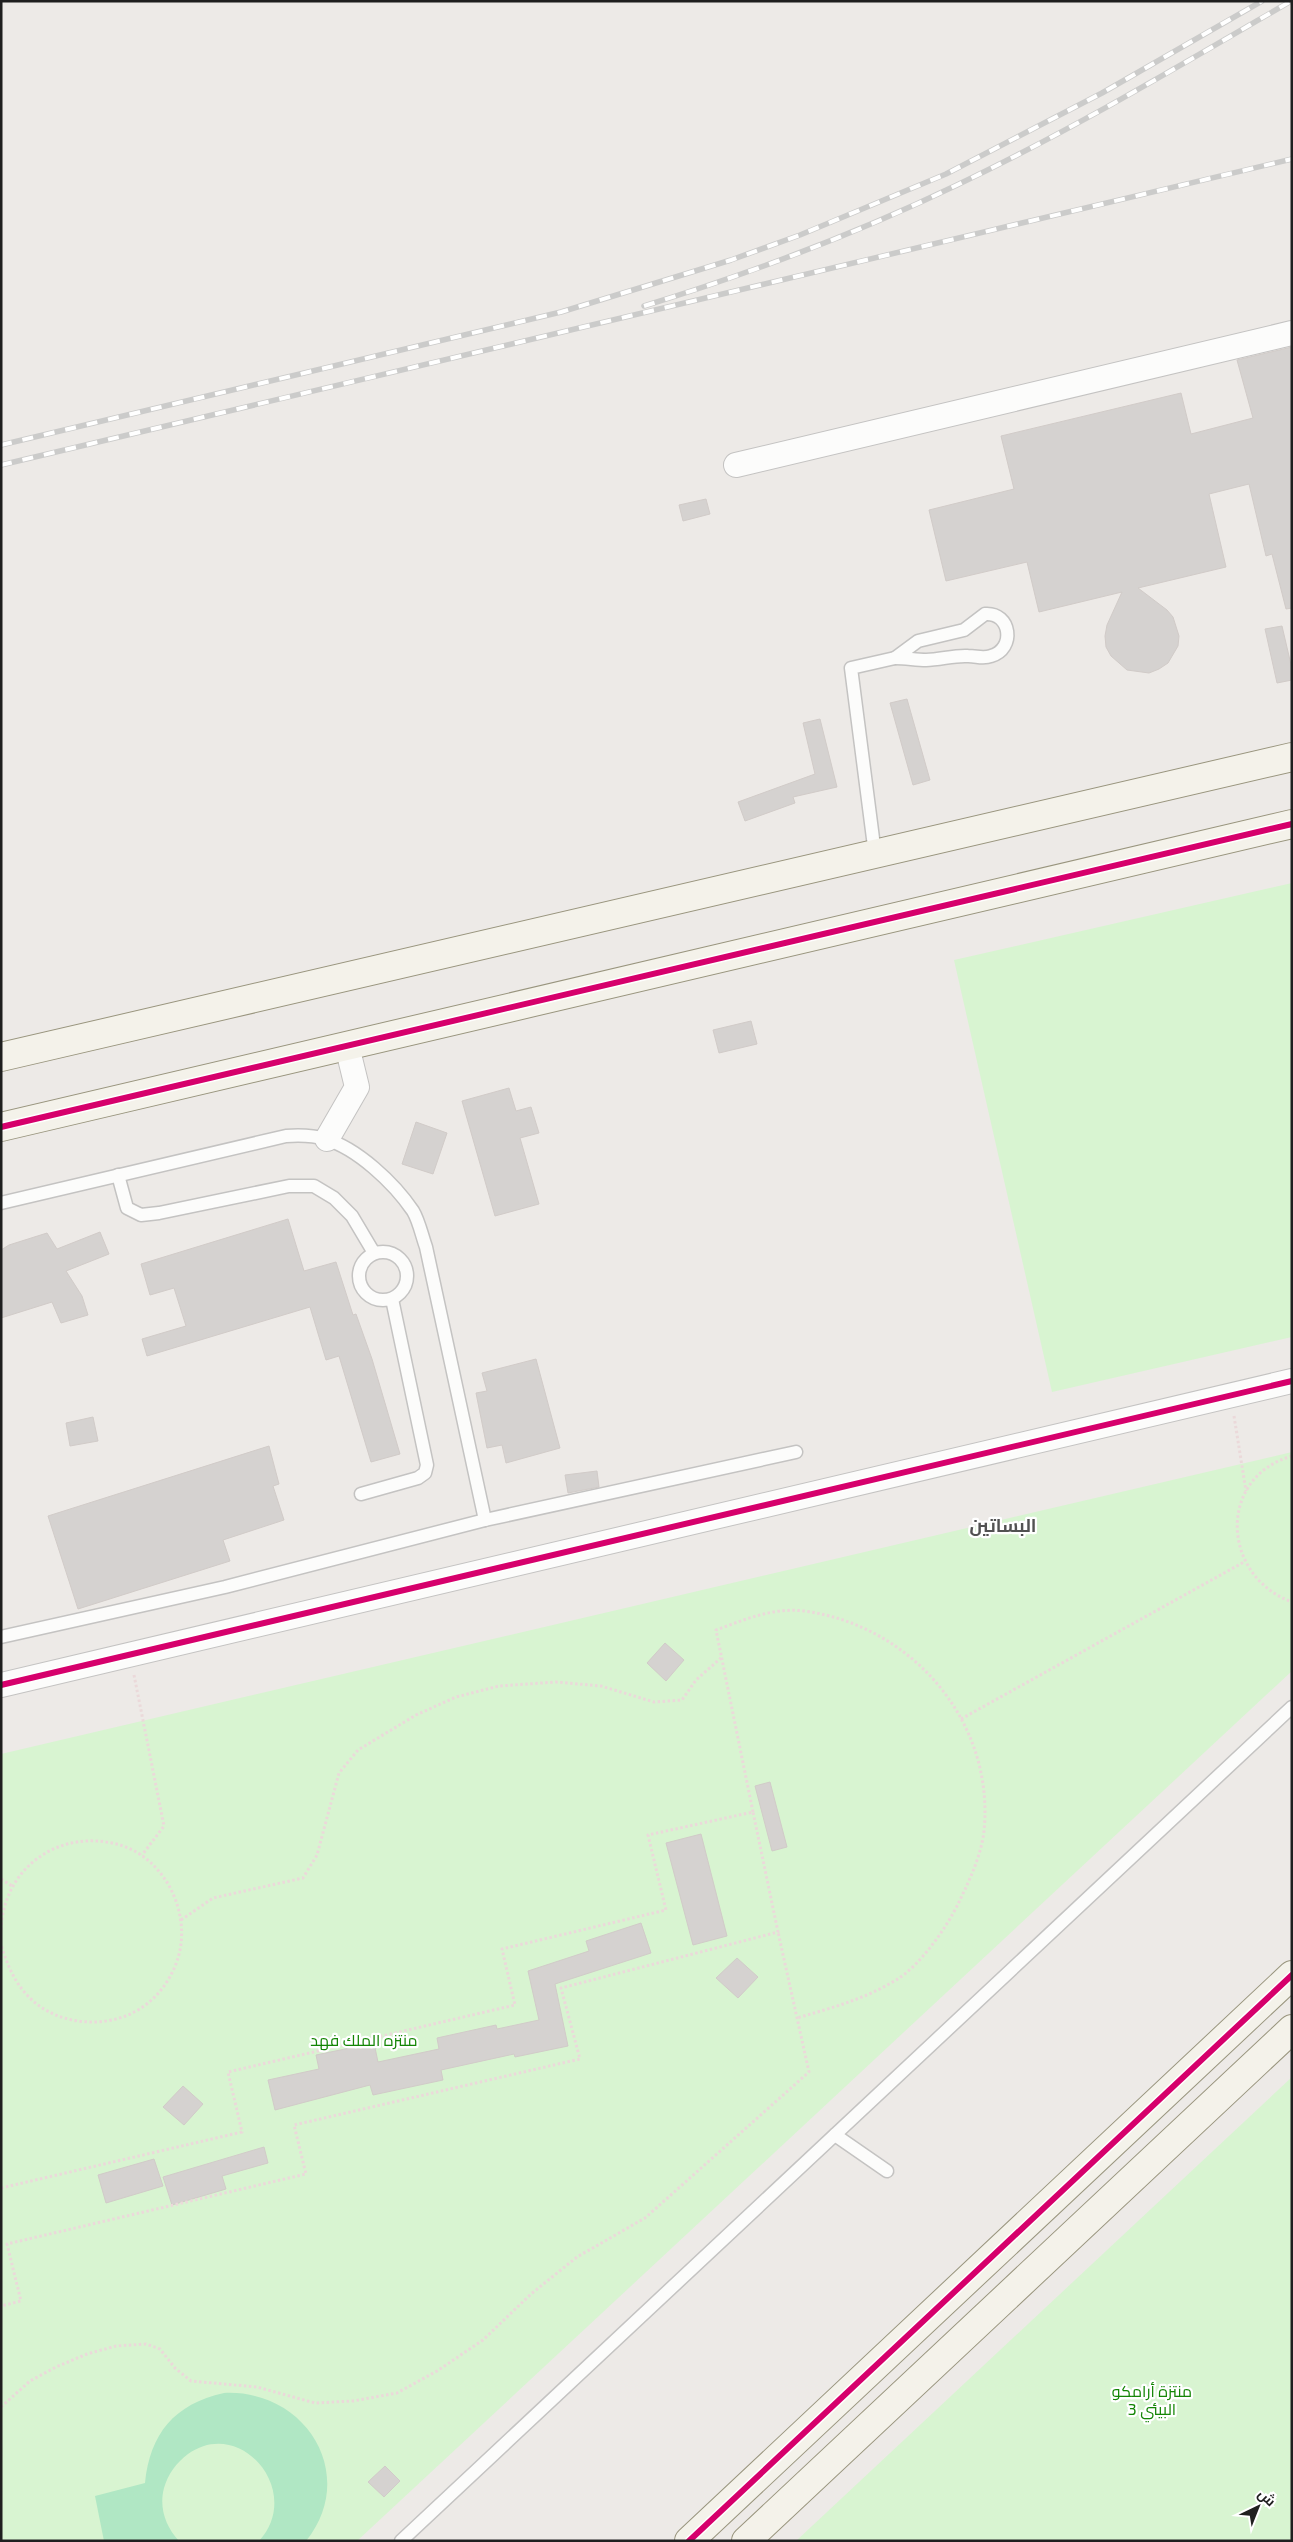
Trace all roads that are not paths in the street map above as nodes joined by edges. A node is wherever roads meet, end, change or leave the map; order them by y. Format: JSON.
{"nodes":[{"id":1,"x":1292,"y":333,"type":"edge"},
{"id":2,"x":736,"y":465,"type":"dead end"},
{"id":3,"x":895,"y":658,"type":"junction"},
{"id":4,"x":1292,"y":757,"type":"edge"},
{"id":5,"x":1292,"y":824,"type":"edge"},
{"id":6,"x":875,"y":854,"type":"junction"},
{"id":7,"x":347,"y":1046,"type":"junction"},
{"id":8,"x":1,"y":1057,"type":"edge"},
{"id":9,"x":1,"y":1126,"type":"edge"},
{"id":10,"x":327,"y":1139,"type":"junction"},
{"id":11,"x":118,"y":1175,"type":"junction"},
{"id":12,"x":1,"y":1203,"type":"edge"},
{"id":13,"x":374,"y":1252,"type":"junction"},
{"id":14,"x":392,"y":1299,"type":"junction"},
{"id":15,"x":1292,"y":1381,"type":"edge"},
{"id":16,"x":796,"y":1452,"type":"dead end"},
{"id":17,"x":361,"y":1494,"type":"dead end"},
{"id":18,"x":485,"y":1520,"type":"junction"},
{"id":19,"x":1,"y":1637,"type":"edge"},
{"id":20,"x":1,"y":1685,"type":"edge"},
{"id":21,"x":1292,"y":1706,"type":"edge"},
{"id":22,"x":1292,"y":1975,"type":"edge"},
{"id":23,"x":1292,"y":2029,"type":"edge"},
{"id":24,"x":835,"y":2134,"type":"junction"},
{"id":25,"x":888,"y":2171,"type":"dead end"},
{"id":26,"x":1006,"y":2244,"type":"junction"},
{"id":27,"x":1033,"y":2273,"type":"junction"},
{"id":28,"x":401,"y":2541,"type":"edge"},
{"id":29,"x":690,"y":2541,"type":"edge"},
{"id":30,"x":746,"y":2541,"type":"edge"}],
"edges":[{"from":1,"to":2,"type":"street"},
{"from":3,"to":3,"type":"lane"},
{"from":3,"to":6,"type":"lane"},
{"from":4,"to":6,"type":"street"},
{"from":5,"to":7,"type":"street"},
{"from":6,"to":8,"type":"street"},
{"from":7,"to":9,"type":"street"},
{"from":7,"to":10,"type":"street"},
{"from":10,"to":11,"type":"lane"},
{"from":10,"to":18,"type":"lane"},
{"from":11,"to":12,"type":"lane"},
{"from":11,"to":13,"type":"lane"},
{"from":13,"to":14,"type":"lane"},
{"from":13,"to":14,"type":"lane"},
{"from":14,"to":17,"type":"lane"},
{"from":15,"to":20,"type":"street"},
{"from":16,"to":18,"type":"lane"},
{"from":18,"to":19,"type":"lane"},
{"from":21,"to":24,"type":"lane"},
{"from":22,"to":26,"type":"street"},
{"from":23,"to":27,"type":"street"},
{"from":24,"to":25,"type":"lane"},
{"from":24,"to":28,"type":"lane"},
{"from":26,"to":27,"type":"street"},
{"from":26,"to":29,"type":"street"},
{"from":27,"to":30,"type":"street"}]}
